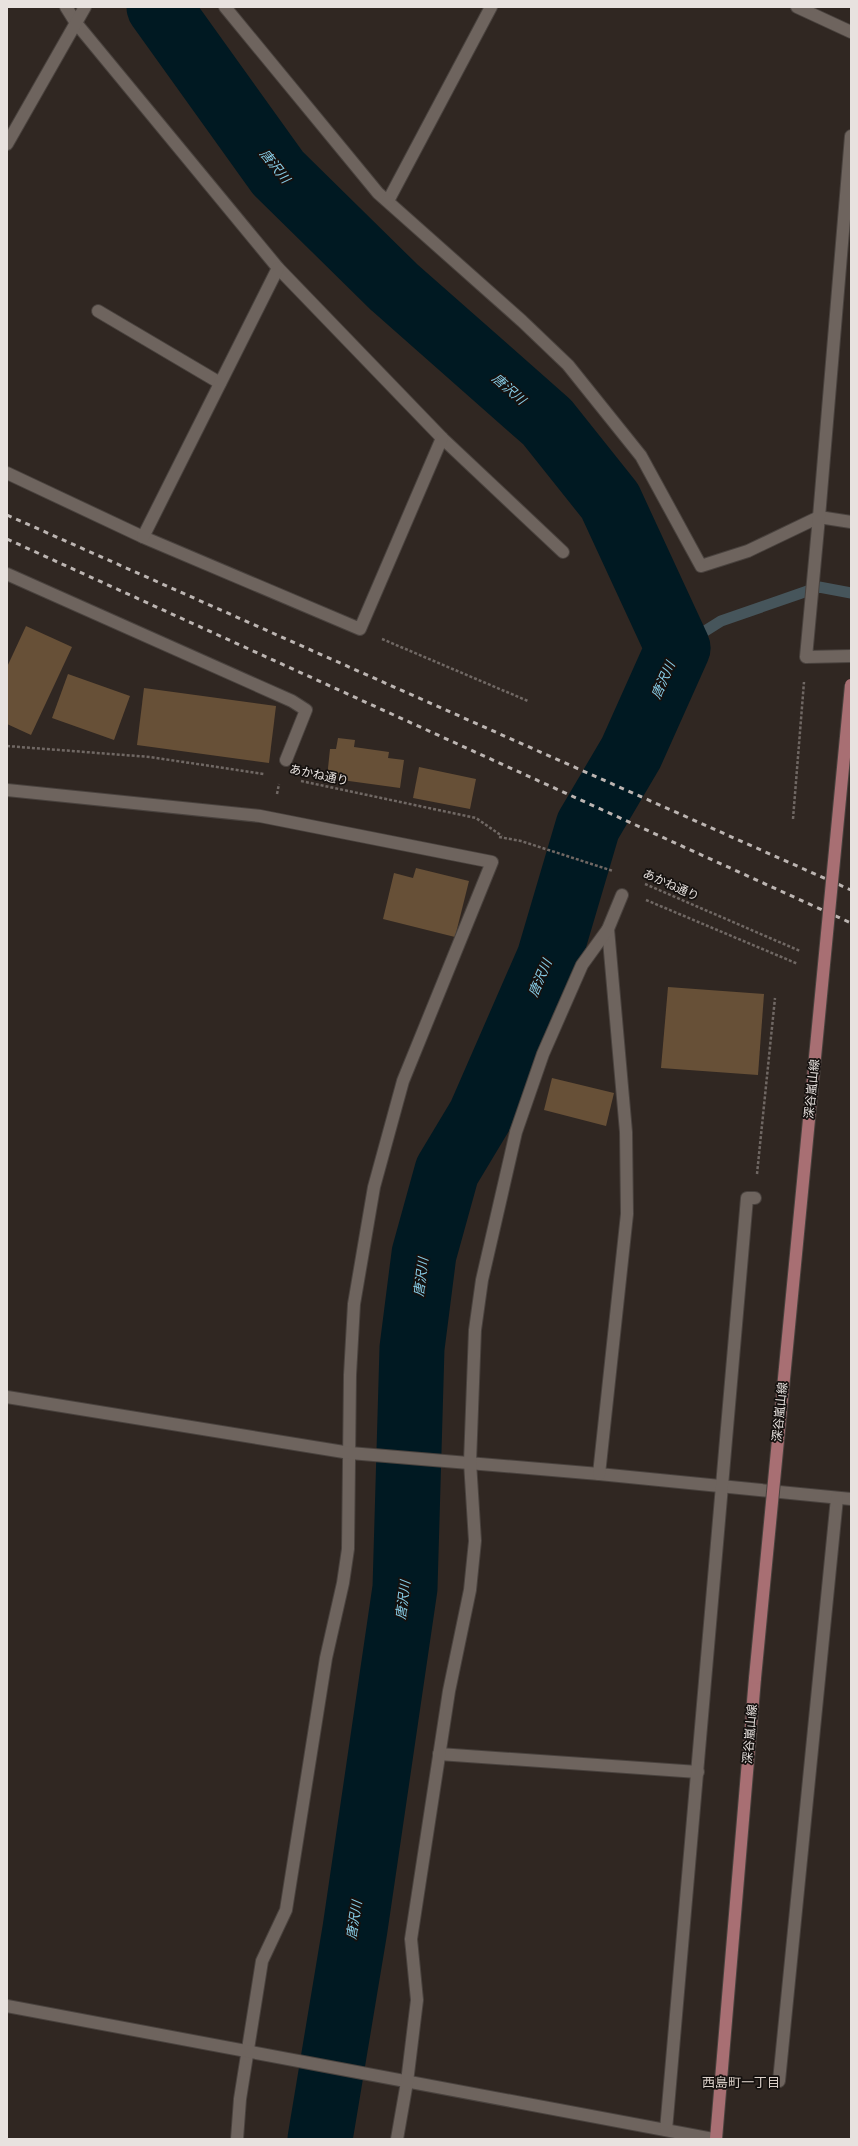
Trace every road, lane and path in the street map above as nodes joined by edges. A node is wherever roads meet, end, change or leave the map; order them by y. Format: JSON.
{"nodes":[{"id":1,"x":66,"y":7,"type":"edge"},
{"id":2,"x":85,"y":7,"type":"edge"},
{"id":3,"x":225,"y":7,"type":"edge"},
{"id":4,"x":491,"y":7,"type":"edge"},
{"id":5,"x":797,"y":7,"type":"edge"},
{"id":6,"x":76,"y":24,"type":"junction"},
{"id":7,"x":851,"y":32,"type":"edge"},
{"id":8,"x":851,"y":136,"type":"edge"},
{"id":9,"x":7,"y":144,"type":"edge"},
{"id":10,"x":388,"y":201,"type":"junction"},
{"id":11,"x":847,"y":238,"type":"edge"},
{"id":12,"x":278,"y":268,"type":"junction"},
{"id":13,"x":98,"y":311,"type":"dead end"},
{"id":14,"x":220,"y":383,"type":"junction"},
{"id":15,"x":442,"y":438,"type":"junction"},
{"id":16,"x":7,"y":473,"type":"edge"},
{"id":17,"x":819,"y":518,"type":"junction"},
{"id":18,"x":851,"y":522,"type":"edge"},
{"id":19,"x":143,"y":537,"type":"junction"},
{"id":20,"x":563,"y":552,"type":"dead end"},
{"id":21,"x":7,"y":574,"type":"edge"},
{"id":22,"x":360,"y":629,"type":"junction"},
{"id":23,"x":851,"y":656,"type":"edge"},
{"id":24,"x":806,"y":658,"type":"junction"},
{"id":25,"x":851,"y":685,"type":"edge"},
{"id":26,"x":528,"y":702,"type":"dead end"},
{"id":27,"x":7,"y":746,"type":"edge"},
{"id":28,"x":286,"y":760,"type":"dead end"},
{"id":29,"x":266,"y":774,"type":"dead end"},
{"id":30,"x":297,"y":780,"type":"dead end"},
{"id":31,"x":7,"y":790,"type":"edge"},
{"id":32,"x":793,"y":819,"type":"dead end"},
{"id":33,"x":614,"y":872,"type":"dead end"},
{"id":34,"x":642,"y":882,"type":"dead end"},
{"id":35,"x":642,"y":894,"type":"dead end"},
{"id":36,"x":622,"y":895,"type":"dead end"},
{"id":37,"x":608,"y":929,"type":"junction"},
{"id":38,"x":803,"y":952,"type":"dead end"},
{"id":39,"x":805,"y":967,"type":"dead end"},
{"id":40,"x":775,"y":998,"type":"dead end"},
{"id":41,"x":755,"y":1198,"type":"joint"},
{"id":42,"x":7,"y":1397,"type":"edge"},
{"id":43,"x":350,"y":1454,"type":"junction"},
{"id":44,"x":470,"y":1462,"type":"junction"},
{"id":45,"x":599,"y":1474,"type":"junction"},
{"id":46,"x":723,"y":1486,"type":"junction"},
{"id":47,"x":837,"y":1498,"type":"junction"},
{"id":48,"x":851,"y":1499,"type":"edge"},
{"id":49,"x":439,"y":1754,"type":"junction"},
{"id":50,"x":698,"y":1772,"type":"junction"},
{"id":51,"x":7,"y":2006,"type":"edge"},
{"id":52,"x":248,"y":2052,"type":"junction"},
{"id":53,"x":779,"y":2081,"type":"dead end"},
{"id":54,"x":407,"y":2082,"type":"junction"},
{"id":55,"x":666,"y":2130,"type":"junction"},
{"id":56,"x":237,"y":2139,"type":"edge"},
{"id":57,"x":397,"y":2139,"type":"edge"},
{"id":58,"x":714,"y":2139,"type":"edge"}],
"edges":[{"from":1,"to":6,"type":"street"},
{"from":2,"to":6,"type":"street"},
{"from":3,"to":10,"type":"street"},
{"from":4,"to":10,"type":"street"},
{"from":5,"to":7,"type":"street"},
{"from":6,"to":9,"type":"street"},
{"from":6,"to":12,"type":"street"},
{"from":8,"to":11,"type":"street"},
{"from":10,"to":17,"type":"street"},
{"from":11,"to":17,"type":"street"},
{"from":12,"to":14,"type":"street"},
{"from":12,"to":15,"type":"street"},
{"from":13,"to":14,"type":"street"},
{"from":14,"to":19,"type":"street"},
{"from":15,"to":20,"type":"street"},
{"from":15,"to":22,"type":"street"},
{"from":16,"to":19,"type":"street"},
{"from":17,"to":18,"type":"street"},
{"from":17,"to":24,"type":"street"},
{"from":19,"to":22,"type":"street"},
{"from":21,"to":28,"type":"street"},
{"from":22,"to":26,"type":"path"},
{"from":23,"to":24,"type":"street"},
{"from":24,"to":32,"type":"path"},
{"from":25,"to":58,"type":"main road","name":"深谷嵐山線","bridge":true},
{"from":27,"to":29,"type":"path"},
{"from":30,"to":33,"type":"path","name":"あかね通り"},
{"from":31,"to":43,"type":"street"},
{"from":34,"to":38,"type":"path","name":"あかね通り"},
{"from":35,"to":39,"type":"path","name":"あかね通り"},
{"from":36,"to":37,"type":"street"},
{"from":37,"to":44,"type":"street"},
{"from":37,"to":45,"type":"street"},
{"from":40,"to":41,"type":"path"},
{"from":41,"to":46,"type":"street"},
{"from":42,"to":43,"type":"street"},
{"from":43,"to":44,"type":"street"},
{"from":43,"to":52,"type":"street"},
{"from":44,"to":45,"type":"street"},
{"from":44,"to":49,"type":"street"},
{"from":45,"to":46,"type":"street"},
{"from":46,"to":47,"type":"street"},
{"from":46,"to":50,"type":"street"},
{"from":47,"to":48,"type":"street"},
{"from":47,"to":53,"type":"street"},
{"from":49,"to":50,"type":"street"},
{"from":49,"to":54,"type":"street"},
{"from":50,"to":55,"type":"street"},
{"from":51,"to":52,"type":"street"},
{"from":52,"to":54,"type":"street"},
{"from":52,"to":56,"type":"street"},
{"from":54,"to":55,"type":"street"},
{"from":54,"to":57,"type":"street"},
{"from":55,"to":58,"type":"street"}]}
